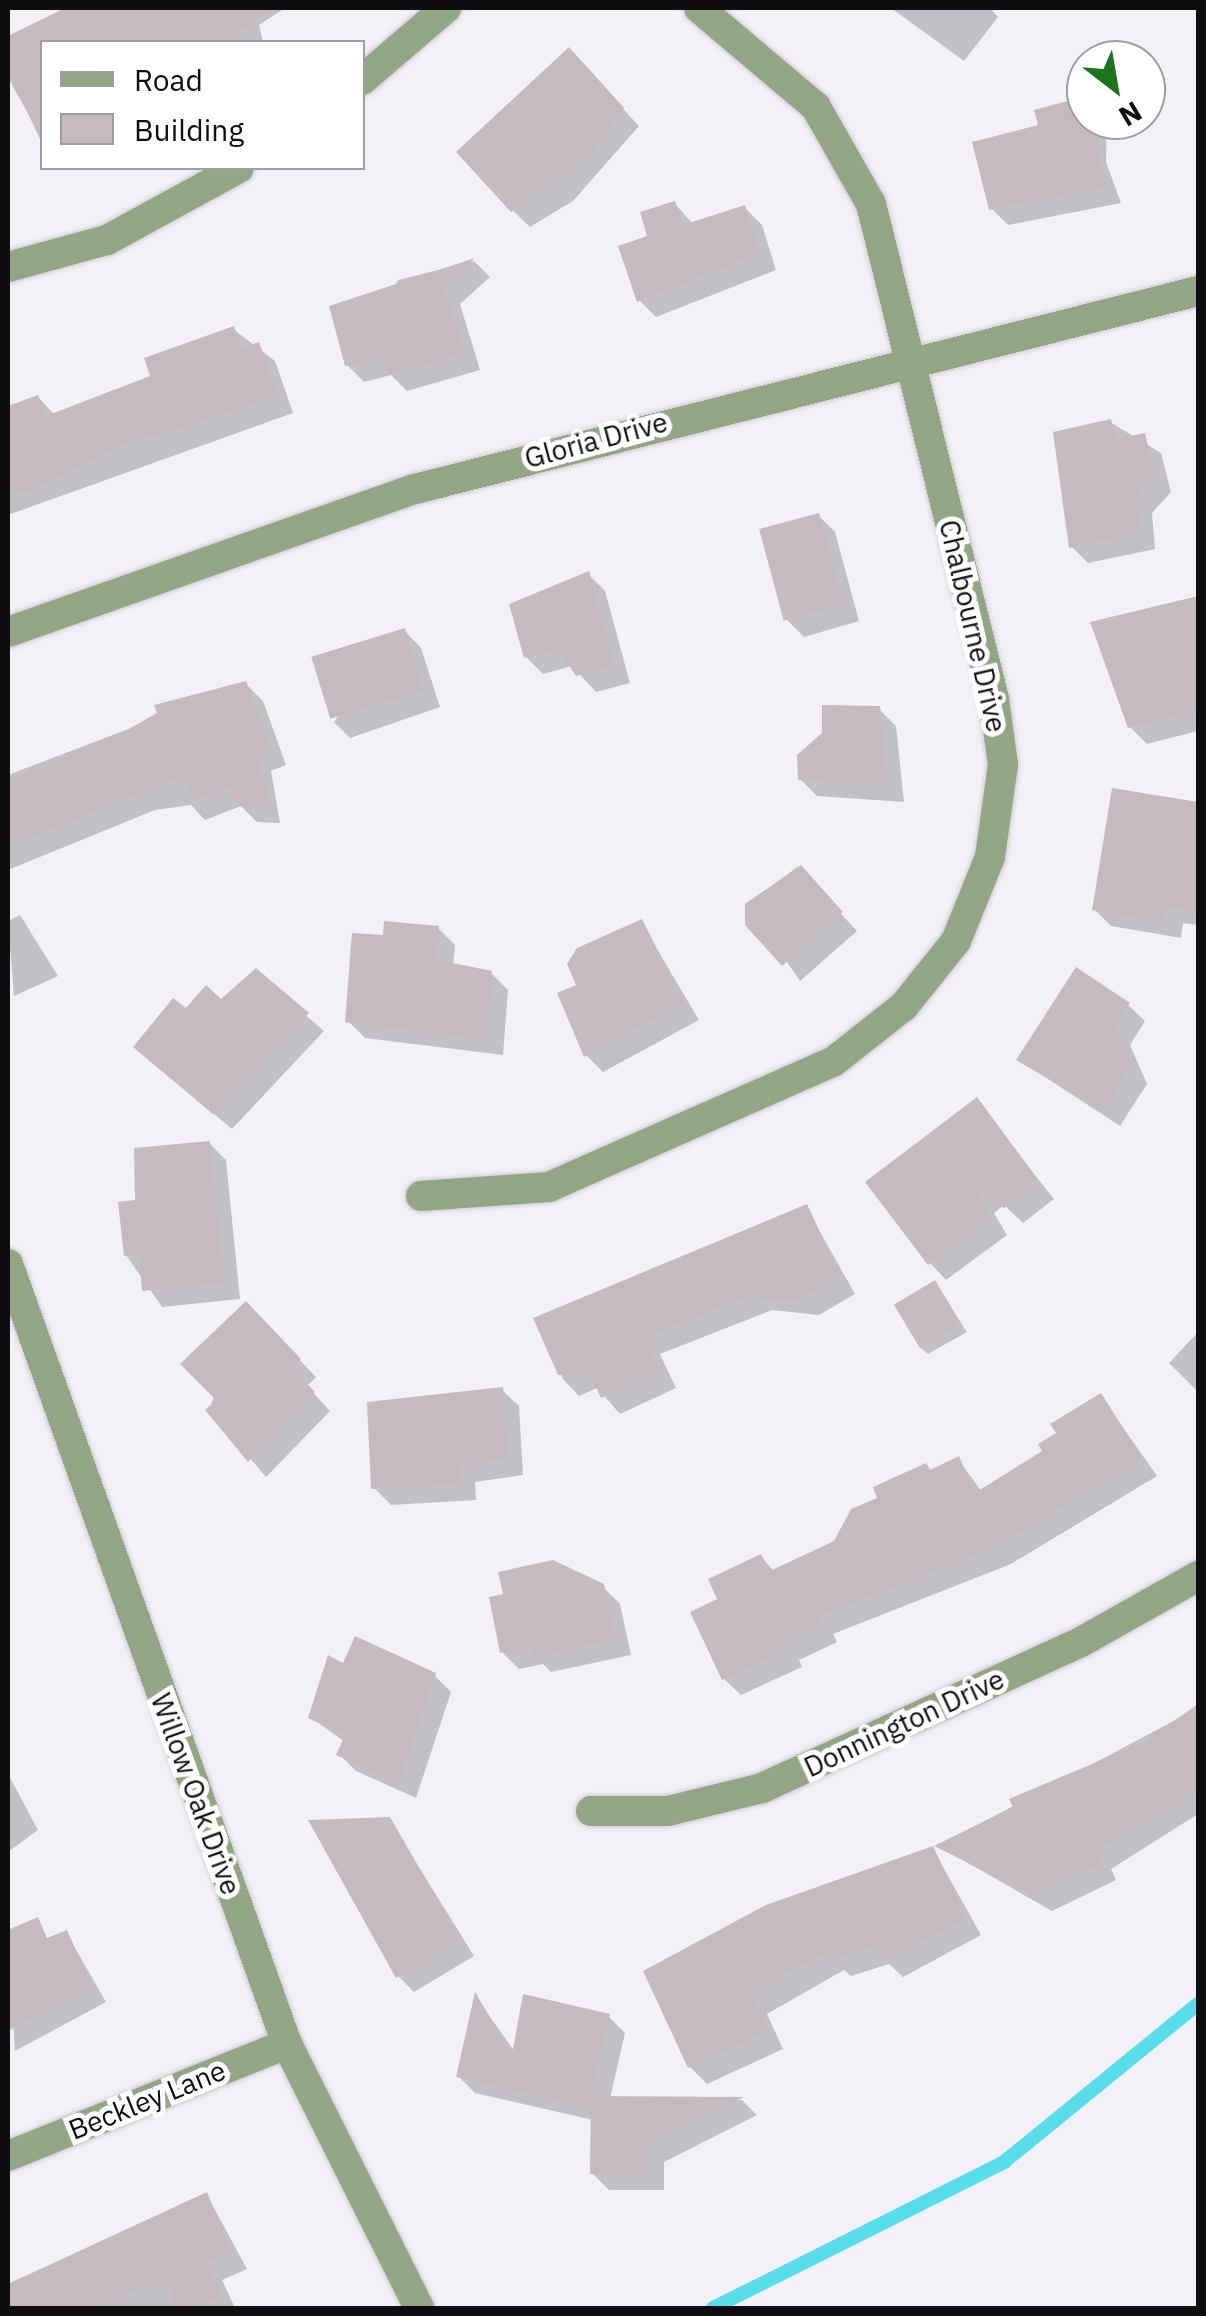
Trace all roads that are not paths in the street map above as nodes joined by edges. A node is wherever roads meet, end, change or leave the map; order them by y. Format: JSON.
{"nodes":[{"id":1,"x":446,"y":8,"type":"edge"},
{"id":2,"x":699,"y":8,"type":"edge"},
{"id":3,"x":365,"y":77,"type":"edge"},
{"id":4,"x":235,"y":170,"type":"edge"},
{"id":5,"x":8,"y":267,"type":"edge"},
{"id":6,"x":1198,"y":292,"type":"edge"},
{"id":7,"x":912,"y":362,"type":"junction"},
{"id":8,"x":8,"y":632,"type":"edge"},
{"id":9,"x":421,"y":1196,"type":"dead end"},
{"id":10,"x":8,"y":1264,"type":"edge"},
{"id":11,"x":1198,"y":1576,"type":"edge"},
{"id":12,"x":591,"y":1811,"type":"dead end"},
{"id":13,"x":287,"y":2044,"type":"junction"},
{"id":14,"x":8,"y":2156,"type":"edge"},
{"id":15,"x":419,"y":2308,"type":"edge"}],
"edges":[{"from":1,"to":3,"type":"street"},
{"from":2,"to":7,"type":"street","name":"Chalbourne Drive"},
{"from":4,"to":5,"type":"street"},
{"from":6,"to":7,"type":"street","name":"Gloria Drive"},
{"from":7,"to":8,"type":"street","name":"Gloria Drive"},
{"from":7,"to":9,"type":"street","name":"Chalbourne Drive"},
{"from":10,"to":13,"type":"street","name":"Willow Oak Drive"},
{"from":11,"to":12,"type":"street","name":"Donnington Drive"},
{"from":13,"to":14,"type":"street","name":"Beckley Lane"},
{"from":13,"to":15,"type":"street","name":"Willow Oak Drive"}]}
